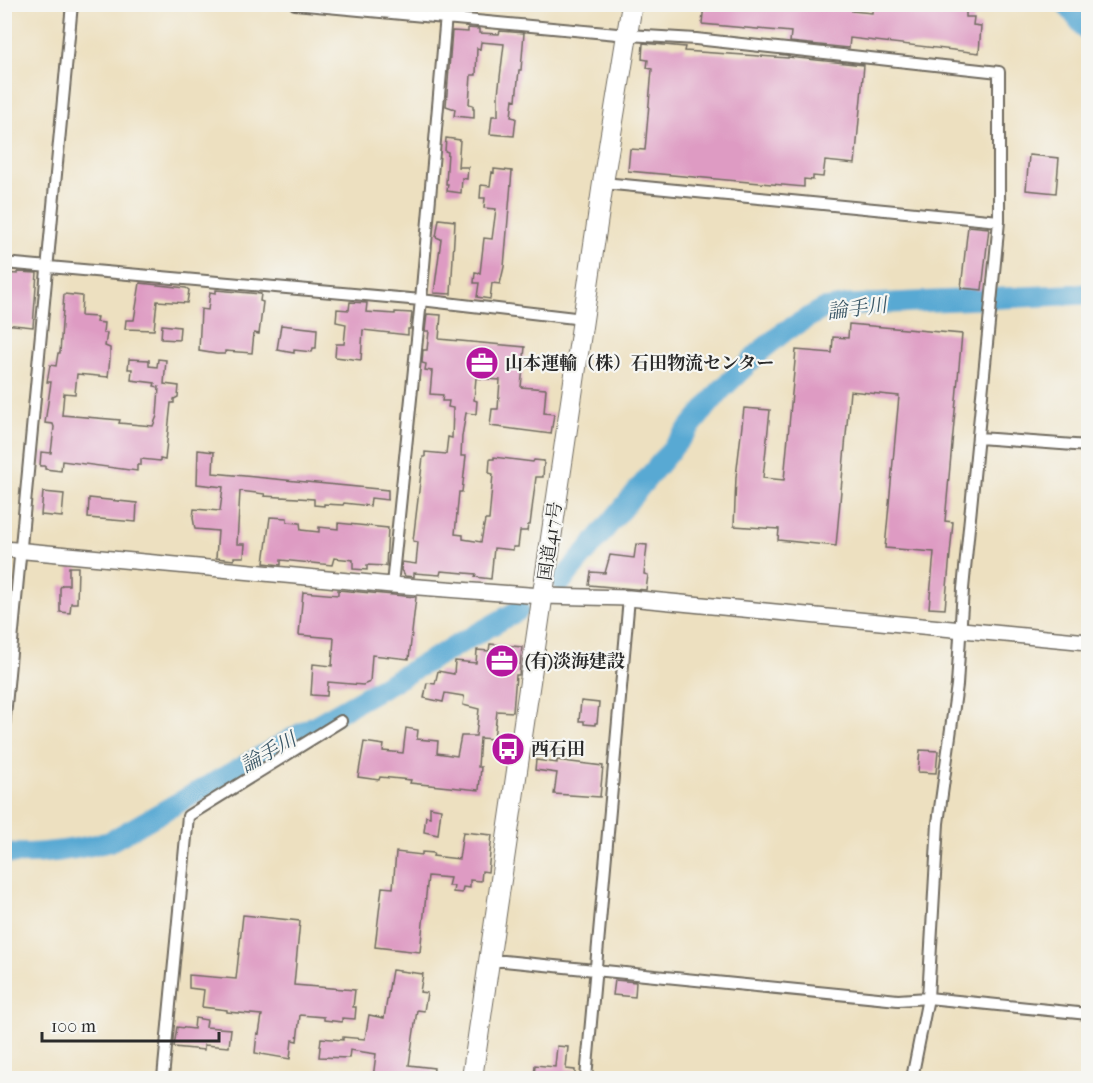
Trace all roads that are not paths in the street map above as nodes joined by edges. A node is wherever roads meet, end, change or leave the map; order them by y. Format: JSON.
{"nodes":[{"id":1,"x":72,"y":4,"type":"edge"},
{"id":2,"x":295,"y":4,"type":"edge"},
{"id":3,"x":447,"y":4,"type":"edge"},
{"id":4,"x":632,"y":4,"type":"edge"},
{"id":5,"x":358,"y":8,"type":"edge"},
{"id":6,"x":446,"y":20,"type":"junction"},
{"id":7,"x":628,"y":35,"type":"junction"},
{"id":8,"x":603,"y":183,"type":"junction"},
{"id":9,"x":999,"y":221,"type":"junction"},
{"id":10,"x":4,"y":263,"type":"edge"},
{"id":11,"x":46,"y":267,"type":"junction"},
{"id":12,"x":421,"y":300,"type":"junction"},
{"id":13,"x":583,"y":319,"type":"junction"},
{"id":14,"x":979,"y":438,"type":"junction"},
{"id":15,"x":1089,"y":446,"type":"edge"},
{"id":16,"x":4,"y":549,"type":"edge"},
{"id":17,"x":21,"y":550,"type":"junction"},
{"id":18,"x":392,"y":585,"type":"junction"},
{"id":19,"x":542,"y":596,"type":"junction"},
{"id":20,"x":629,"y":598,"type":"junction"},
{"id":21,"x":961,"y":629,"type":"junction"},
{"id":22,"x":1089,"y":642,"type":"edge"},
{"id":23,"x":341,"y":721,"type":"dead end"},
{"id":24,"x":4,"y":727,"type":"edge"},
{"id":25,"x":489,"y":962,"type":"junction"},
{"id":26,"x":594,"y":970,"type":"junction"},
{"id":27,"x":928,"y":998,"type":"junction"},
{"id":28,"x":1089,"y":1014,"type":"edge"},
{"id":29,"x":163,"y":1078,"type":"edge"},
{"id":30,"x":472,"y":1078,"type":"edge"},
{"id":31,"x":586,"y":1078,"type":"edge"},
{"id":32,"x":912,"y":1078,"type":"edge"}],
"edges":[{"from":1,"to":11,"type":"street"},
{"from":2,"to":5,"type":"street"},
{"from":3,"to":6,"type":"street"},
{"from":4,"to":7,"type":"highway","name":"国道417号"},
{"from":5,"to":6,"type":"street"},
{"from":6,"to":7,"type":"street"},
{"from":6,"to":12,"type":"street"},
{"from":7,"to":8,"type":"highway","name":"国道417号"},
{"from":7,"to":9,"type":"street"},
{"from":8,"to":9,"type":"street"},
{"from":8,"to":13,"type":"highway","name":"国道417号"},
{"from":9,"to":14,"type":"street"},
{"from":10,"to":11,"type":"street"},
{"from":11,"to":12,"type":"street"},
{"from":11,"to":17,"type":"street"},
{"from":12,"to":13,"type":"street"},
{"from":12,"to":18,"type":"street"},
{"from":13,"to":19,"type":"highway","name":"国道417号"},
{"from":14,"to":15,"type":"street"},
{"from":14,"to":21,"type":"street"},
{"from":16,"to":17,"type":"street"},
{"from":17,"to":18,"type":"street"},
{"from":17,"to":24,"type":"street"},
{"from":18,"to":19,"type":"street"},
{"from":19,"to":20,"type":"street"},
{"from":19,"to":25,"type":"highway","name":"国道417号"},
{"from":20,"to":21,"type":"street"},
{"from":20,"to":26,"type":"street"},
{"from":21,"to":22,"type":"street"},
{"from":21,"to":27,"type":"street"},
{"from":23,"to":29,"type":"street"},
{"from":25,"to":26,"type":"street"},
{"from":25,"to":30,"type":"highway","name":"国道417号"},
{"from":26,"to":27,"type":"street"},
{"from":26,"to":31,"type":"street"},
{"from":27,"to":28,"type":"street"},
{"from":27,"to":32,"type":"street"}]}
